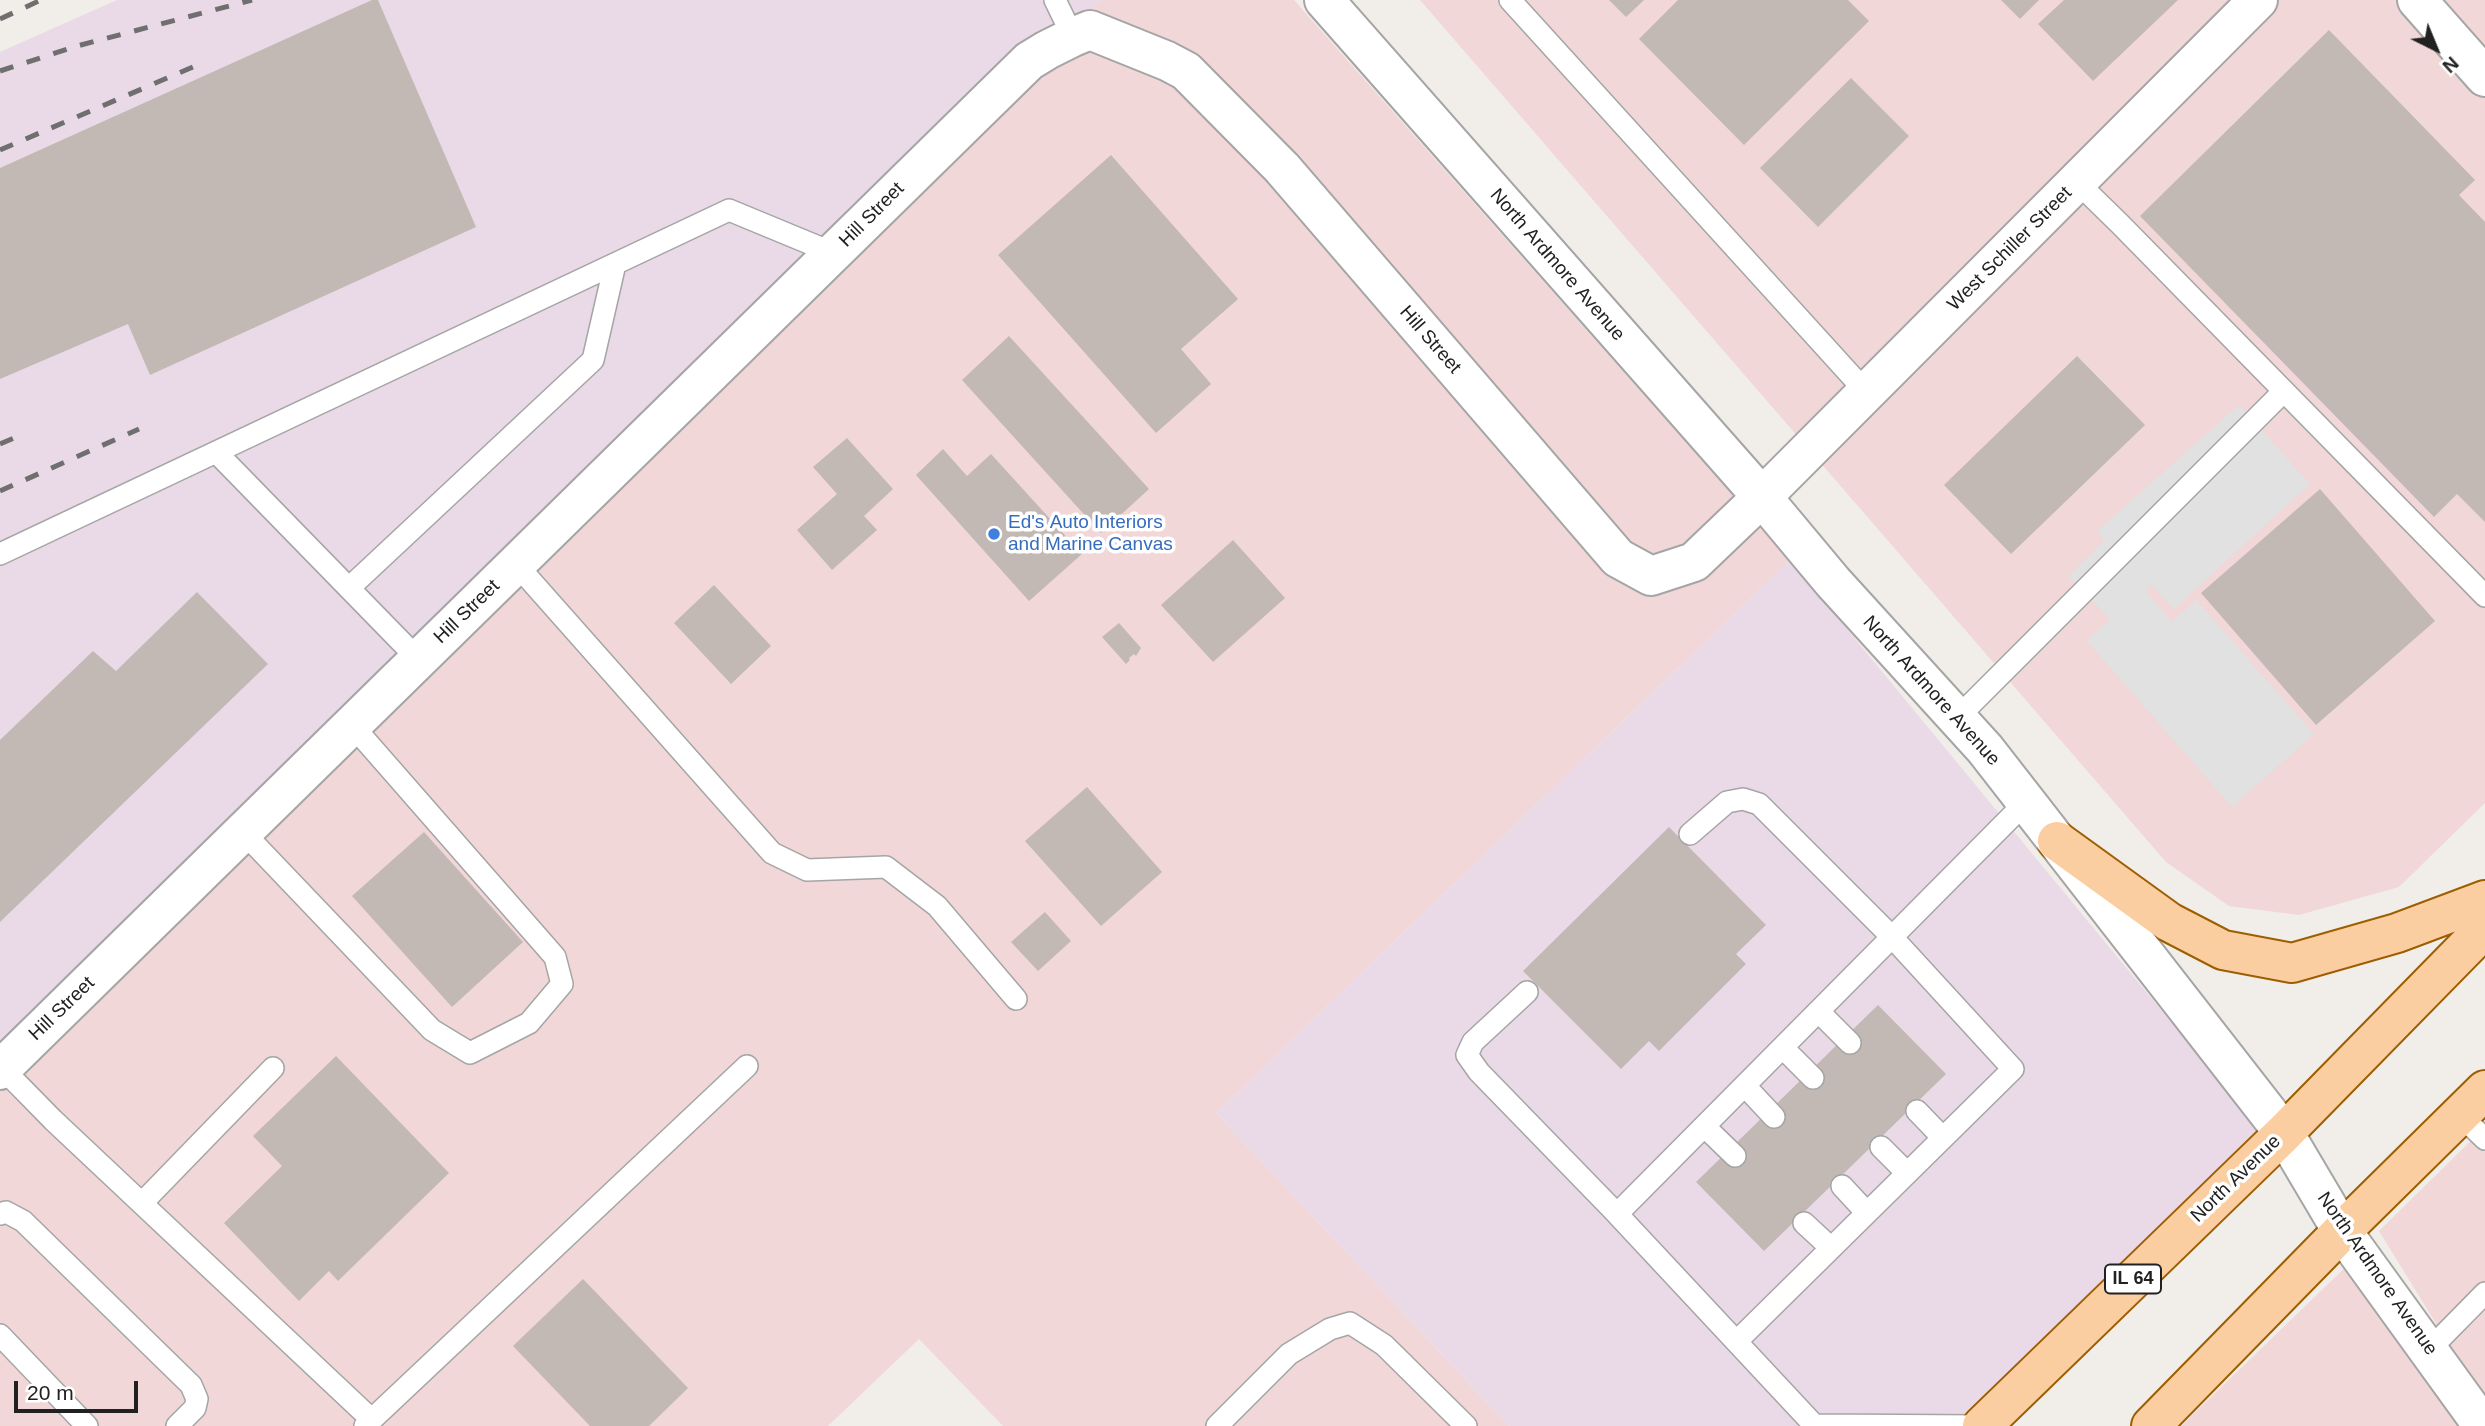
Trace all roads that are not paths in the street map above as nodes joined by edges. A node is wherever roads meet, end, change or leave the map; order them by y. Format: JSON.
{"nodes":[{"id":1,"x":1055,"y":0,"type":"edge"},
{"id":2,"x":1324,"y":0,"type":"edge"},
{"id":3,"x":1510,"y":0,"type":"edge"},
{"id":4,"x":2258,"y":0,"type":"edge"},
{"id":5,"x":2417,"y":0,"type":"edge"},
{"id":6,"x":1073,"y":37,"type":"junction"},
{"id":7,"x":2485,"y":77,"type":"edge"},
{"id":8,"x":2077,"y":182,"type":"junction"},
{"id":9,"x":834,"y":253,"type":"junction"},
{"id":10,"x":615,"y":264,"type":"junction"},
{"id":11,"x":2284,"y":391,"type":"junction"},
{"id":12,"x":1867,"y":393,"type":"junction"},
{"id":13,"x":216,"y":452,"type":"junction"},
{"id":14,"x":1762,"y":497,"type":"junction"},
{"id":15,"x":0,"y":554,"type":"edge"},
{"id":16,"x":516,"y":565,"type":"junction"},
{"id":17,"x":349,"y":588,"type":"junction"},
{"id":18,"x":2485,"y":596,"type":"edge"},
{"id":19,"x":419,"y":660,"type":"junction"},
{"id":20,"x":1957,"y":718,"type":"junction"},
{"id":21,"x":352,"y":725,"type":"junction"},
{"id":22,"x":2026,"y":802,"type":"junction"},
{"id":23,"x":243,"y":832,"type":"junction"},
{"id":24,"x":1690,"y":834,"type":"dead end"},
{"id":25,"x":2057,"y":841,"type":"junction"},
{"id":26,"x":2485,"y":900,"type":"edge"},
{"id":27,"x":2485,"y":928,"type":"edge"},
{"id":28,"x":1892,"y":937,"type":"junction"},
{"id":29,"x":1527,"y":992,"type":"dead end"},
{"id":30,"x":1016,"y":999,"type":"dead end"},
{"id":31,"x":1818,"y":1012,"type":"junction"},
{"id":32,"x":1850,"y":1043,"type":"dead end"},
{"id":33,"x":1783,"y":1048,"type":"junction"},
{"id":34,"x":747,"y":1066,"type":"dead end"},
{"id":35,"x":273,"y":1068,"type":"dead end"},
{"id":36,"x":1,"y":1069,"type":"edge"},
{"id":37,"x":1813,"y":1078,"type":"dead end"},
{"id":38,"x":1745,"y":1086,"type":"junction"},
{"id":39,"x":1917,"y":1111,"type":"dead end"},
{"id":40,"x":2476,"y":1115,"type":"edge"},
{"id":41,"x":1774,"y":1117,"type":"dead end"},
{"id":42,"x":1705,"y":1127,"type":"junction"},
{"id":43,"x":2284,"y":1133,"type":"junction"},
{"id":44,"x":1943,"y":1138,"type":"junction"},
{"id":45,"x":1881,"y":1147,"type":"dead end"},
{"id":46,"x":1735,"y":1156,"type":"dead end"},
{"id":47,"x":1907,"y":1174,"type":"junction"},
{"id":48,"x":1842,"y":1186,"type":"dead end"},
{"id":49,"x":142,"y":1203,"type":"junction"},
{"id":50,"x":1867,"y":1213,"type":"junction"},
{"id":51,"x":0,"y":1214,"type":"edge"},
{"id":52,"x":1617,"y":1214,"type":"junction"},
{"id":53,"x":1804,"y":1223,"type":"dead end"},
{"id":54,"x":2342,"y":1231,"type":"junction"},
{"id":55,"x":1831,"y":1248,"type":"junction"},
{"id":56,"x":2485,"y":1293,"type":"edge"},
{"id":57,"x":0,"y":1335,"type":"edge"},
{"id":58,"x":1737,"y":1341,"type":"junction"},
{"id":59,"x":2429,"y":1350,"type":"junction"},
{"id":60,"x":368,"y":1423,"type":"edge"},
{"id":61,"x":87,"y":1426,"type":"edge"},
{"id":62,"x":177,"y":1426,"type":"edge"},
{"id":63,"x":1217,"y":1426,"type":"edge"},
{"id":64,"x":1466,"y":1426,"type":"edge"},
{"id":65,"x":1815,"y":1426,"type":"edge"},
{"id":66,"x":1982,"y":1426,"type":"edge"},
{"id":67,"x":2151,"y":1426,"type":"edge"},
{"id":68,"x":2483,"y":1426,"type":"edge"}],
"edges":[{"from":1,"to":6,"type":"lane"},
{"from":2,"to":14,"type":"street","name":"North Ardmore Avenue"},
{"from":3,"to":12,"type":"lane"},
{"from":4,"to":8,"type":"street","name":"West Schiller Street"},
{"from":5,"to":7,"type":"street"},
{"from":6,"to":9,"type":"street","name":"Hill Street"},
{"from":6,"to":14,"type":"street","name":"Hill Street"},
{"from":8,"to":11,"type":"lane"},
{"from":8,"to":12,"type":"street","name":"West Schiller Street"},
{"from":9,"to":10,"type":"lane"},
{"from":9,"to":16,"type":"street","name":"Hill Street"},
{"from":10,"to":13,"type":"lane"},
{"from":10,"to":17,"type":"lane"},
{"from":11,"to":18,"type":"lane"},
{"from":11,"to":20,"type":"lane"},
{"from":12,"to":14,"type":"street","name":"West Schiller Street"},
{"from":13,"to":15,"type":"lane"},
{"from":13,"to":17,"type":"lane"},
{"from":14,"to":20,"type":"street","name":"North Ardmore Avenue"},
{"from":16,"to":19,"type":"street","name":"Hill Street"},
{"from":16,"to":30,"type":"lane"},
{"from":17,"to":19,"type":"lane"},
{"from":19,"to":21,"type":"street","name":"Hill Street"},
{"from":20,"to":22,"type":"street","name":"North Ardmore Avenue"},
{"from":21,"to":23,"type":"street","name":"Hill Street"},
{"from":21,"to":23,"type":"lane"},
{"from":22,"to":25,"type":"street","name":"North Ardmore Avenue"},
{"from":22,"to":28,"type":"lane"},
{"from":23,"to":36,"type":"street","name":"Hill Street"},
{"from":24,"to":28,"type":"lane"},
{"from":25,"to":26,"type":"main road"},
{"from":25,"to":43,"type":"street","name":"North Ardmore Avenue"},
{"from":27,"to":43,"type":"main road","name":"North Avenue","number":"IL 64"},
{"from":28,"to":31,"type":"lane"},
{"from":28,"to":44,"type":"lane"},
{"from":29,"to":52,"type":"lane"},
{"from":31,"to":32,"type":"lane"},
{"from":31,"to":33,"type":"lane"},
{"from":33,"to":37,"type":"lane"},
{"from":33,"to":38,"type":"lane"},
{"from":34,"to":60,"type":"lane"},
{"from":35,"to":49,"type":"lane"},
{"from":36,"to":49,"type":"lane"},
{"from":38,"to":41,"type":"lane"},
{"from":38,"to":42,"type":"lane"},
{"from":39,"to":44,"type":"lane"},
{"from":40,"to":54,"type":"main road"},
{"from":42,"to":46,"type":"lane"},
{"from":42,"to":52,"type":"lane"},
{"from":43,"to":54,"type":"street","name":"North Ardmore Avenue"},
{"from":43,"to":66,"type":"main road","name":"North Avenue","number":"IL 64"},
{"from":44,"to":47,"type":"lane"},
{"from":45,"to":47,"type":"lane"},
{"from":47,"to":50,"type":"lane"},
{"from":48,"to":50,"type":"lane"},
{"from":49,"to":60,"type":"lane"},
{"from":50,"to":55,"type":"lane"},
{"from":51,"to":62,"type":"lane"},
{"from":52,"to":58,"type":"lane"},
{"from":53,"to":55,"type":"lane"},
{"from":54,"to":59,"type":"street","name":"North Ardmore Avenue"},
{"from":54,"to":67,"type":"main road"},
{"from":55,"to":58,"type":"lane"},
{"from":56,"to":59,"type":"lane"},
{"from":57,"to":61,"type":"lane"},
{"from":58,"to":65,"type":"lane"},
{"from":59,"to":68,"type":"street","name":"North Ardmore Avenue"},
{"from":63,"to":64,"type":"lane"},
{"from":65,"to":66,"type":"lane"}]}
